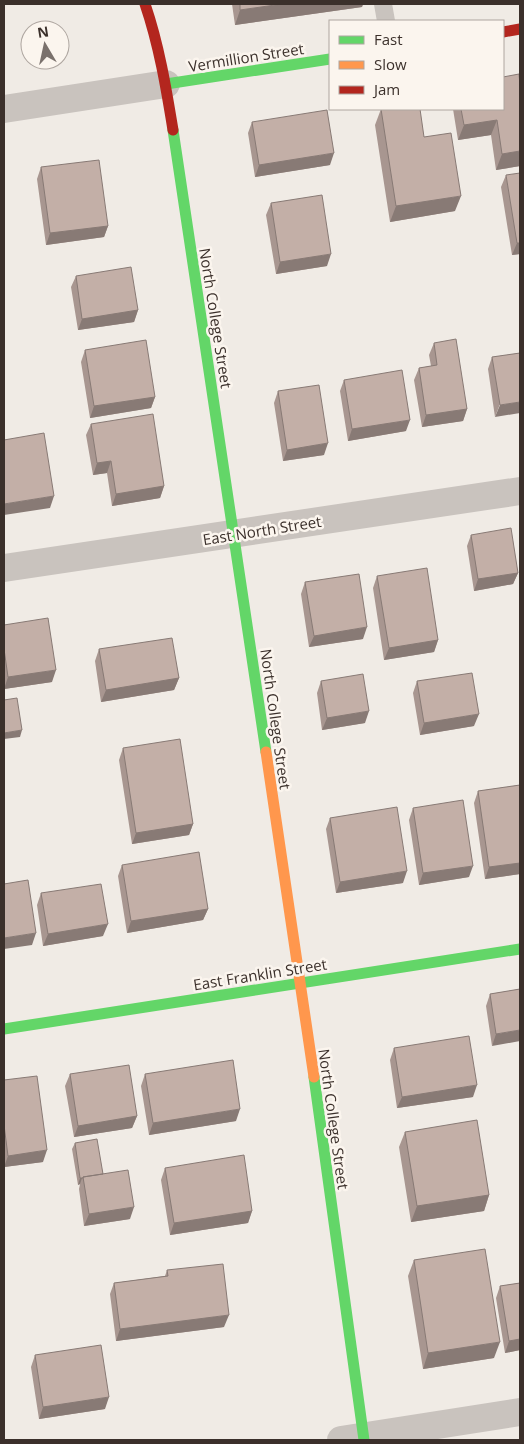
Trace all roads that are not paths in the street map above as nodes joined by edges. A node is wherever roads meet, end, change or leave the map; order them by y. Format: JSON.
{"nodes":[{"id":1,"x":145,"y":4,"type":"edge"},
{"id":2,"x":383,"y":4,"type":"edge"},
{"id":3,"x":386,"y":20,"type":"edge"},
{"id":4,"x":520,"y":30,"type":"edge"},
{"id":5,"x":504,"y":32,"type":"edge"},
{"id":6,"x":329,"y":59,"type":"edge"},
{"id":7,"x":166,"y":84,"type":"junction"},
{"id":8,"x":4,"y":109,"type":"edge"},
{"id":9,"x":520,"y":491,"type":"edge"},
{"id":10,"x":233,"y":534,"type":"junction"},
{"id":11,"x":4,"y":568,"type":"edge"},
{"id":12,"x":520,"y":949,"type":"edge"},
{"id":13,"x":300,"y":984,"type":"junction"},
{"id":14,"x":4,"y":1029,"type":"edge"},
{"id":15,"x":520,"y":1412,"type":"edge"},
{"id":16,"x":356,"y":1439,"type":"edge"}],
"edges":[{"from":1,"to":7,"type":"main road","name":"North College Street"},
{"from":2,"to":3,"type":"lane"},
{"from":4,"to":5,"type":"main road"},
{"from":6,"to":7,"type":"main road","name":"Vermillion Street"},
{"from":7,"to":8,"type":"street"},
{"from":7,"to":10,"type":"main road","name":"North College Street"},
{"from":9,"to":10,"type":"street","name":"East North Street"},
{"from":10,"to":11,"type":"street","name":"East North Street"},
{"from":10,"to":13,"type":"main road","name":"North College Street"},
{"from":12,"to":13,"type":"main road","name":"East Franklin Street"},
{"from":13,"to":14,"type":"main road","name":"East Franklin Street"},
{"from":13,"to":16,"type":"main road","name":"North College Street"},
{"from":15,"to":16,"type":"street"}]}
